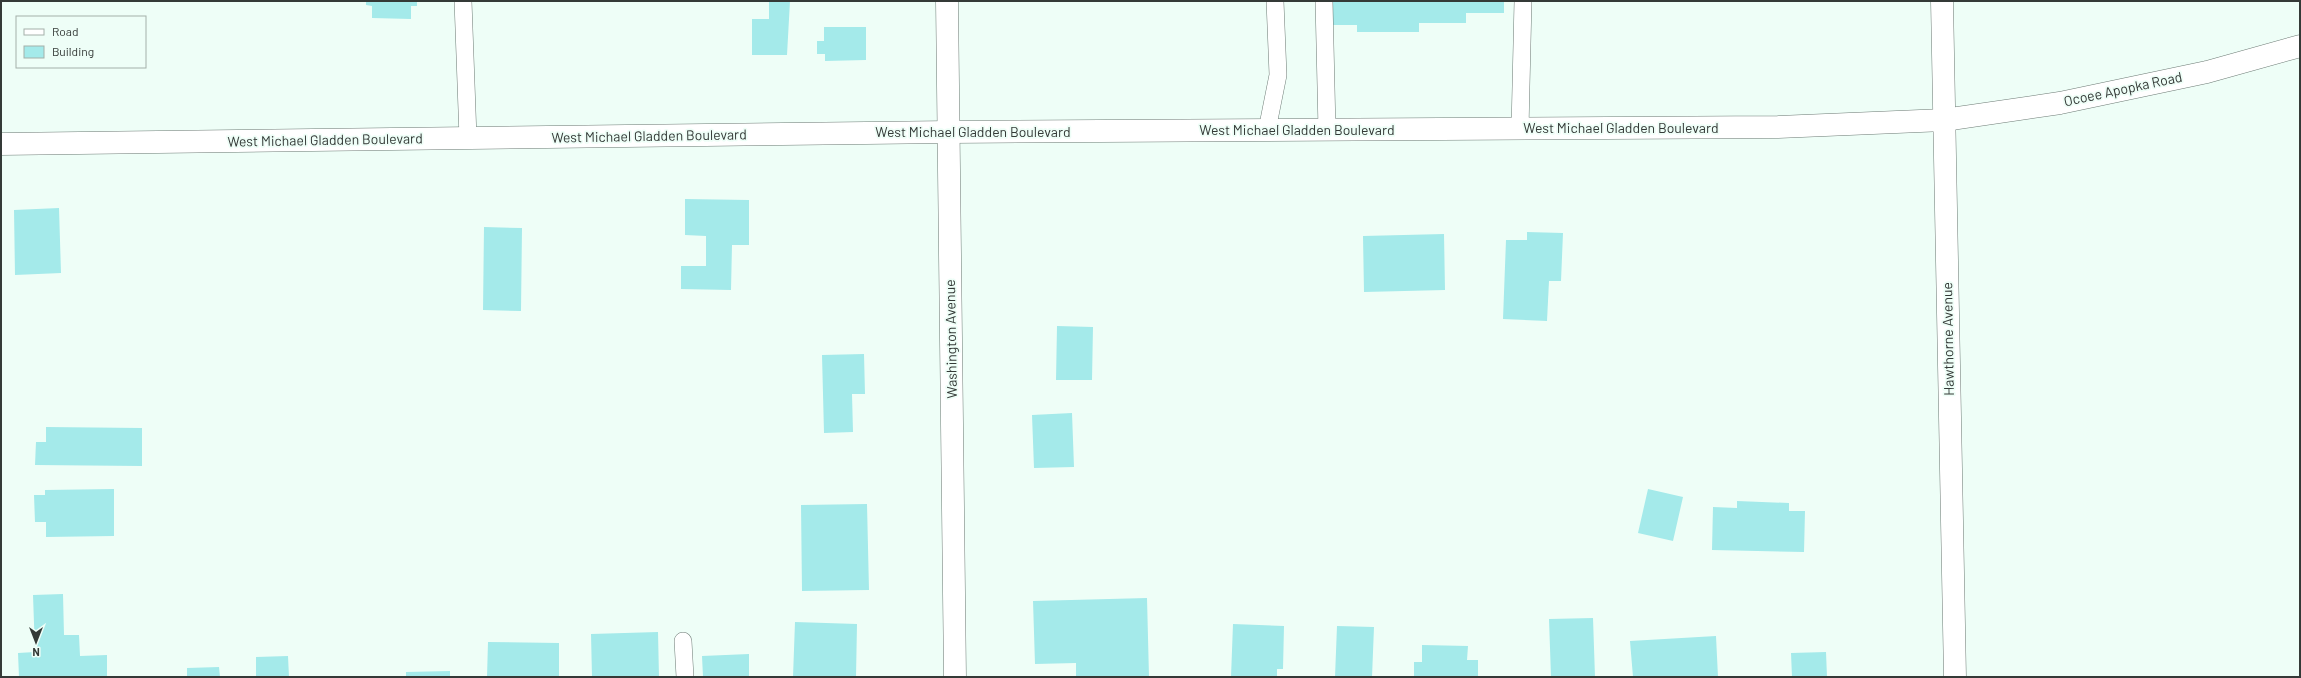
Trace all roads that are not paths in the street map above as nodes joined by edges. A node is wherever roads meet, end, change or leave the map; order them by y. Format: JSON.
{"nodes":[{"id":1,"x":464,"y":1,"type":"edge"},
{"id":2,"x":947,"y":1,"type":"edge"},
{"id":3,"x":1275,"y":1,"type":"edge"},
{"id":4,"x":1324,"y":1,"type":"edge"},
{"id":5,"x":1524,"y":1,"type":"edge"},
{"id":6,"x":1942,"y":1,"type":"edge"},
{"id":7,"x":2300,"y":46,"type":"edge"},
{"id":8,"x":1944,"y":120,"type":"junction"},
{"id":9,"x":1520,"y":129,"type":"junction"},
{"id":10,"x":1267,"y":130,"type":"junction"},
{"id":11,"x":1327,"y":130,"type":"junction"},
{"id":12,"x":949,"y":132,"type":"junction"},
{"id":13,"x":468,"y":138,"type":"junction"},
{"id":14,"x":1,"y":144,"type":"edge"},
{"id":15,"x":683,"y":642,"type":"dead end"},
{"id":16,"x":685,"y":677,"type":"edge"},
{"id":17,"x":955,"y":677,"type":"edge"},
{"id":18,"x":1955,"y":677,"type":"edge"}],
"edges":[{"from":1,"to":13,"type":"lane"},
{"from":2,"to":12,"type":"main road","name":"Washington Avenue"},
{"from":3,"to":10,"type":"lane"},
{"from":4,"to":11,"type":"lane"},
{"from":5,"to":9,"type":"lane"},
{"from":6,"to":8,"type":"main road","name":"Hawthorne Avenue"},
{"from":7,"to":8,"type":"main road","name":"Ocoee Apopka Road"},
{"from":8,"to":9,"type":"main road","name":"West Michael Gladden Boulevard"},
{"from":8,"to":18,"type":"main road","name":"Hawthorne Avenue"},
{"from":9,"to":11,"type":"main road","name":"West Michael Gladden Boulevard"},
{"from":10,"to":11,"type":"main road","name":"West Michael Gladden Boulevard"},
{"from":10,"to":12,"type":"main road","name":"West Michael Gladden Boulevard"},
{"from":12,"to":13,"type":"main road","name":"West Michael Gladden Boulevard"},
{"from":12,"to":17,"type":"main road","name":"Washington Avenue"},
{"from":13,"to":14,"type":"main road","name":"West Michael Gladden Boulevard"},
{"from":15,"to":16,"type":"lane"}]}
